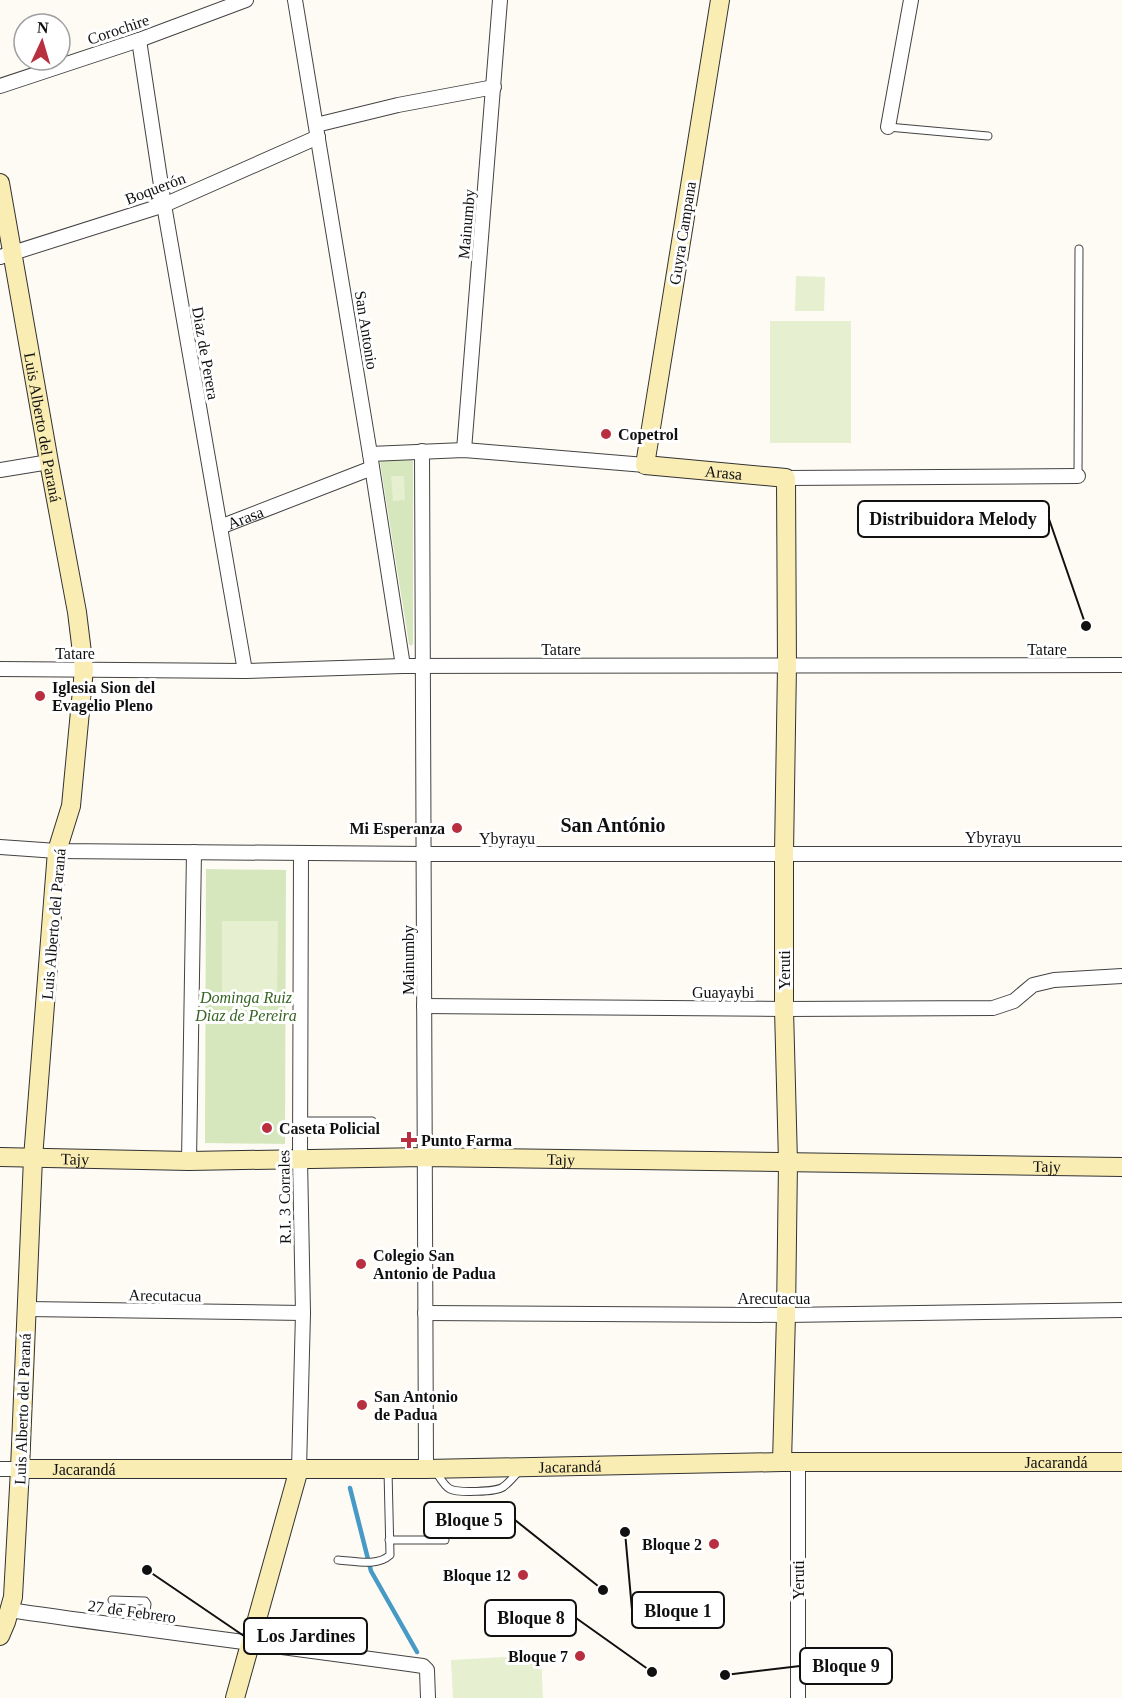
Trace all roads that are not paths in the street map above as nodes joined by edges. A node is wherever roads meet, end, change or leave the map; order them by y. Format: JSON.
{"nodes":[{"id":1,"x":246,"y":0,"type":"edge"},
{"id":2,"x":295,"y":0,"type":"edge"},
{"id":3,"x":501,"y":0,"type":"edge"},
{"id":4,"x":720,"y":0,"type":"edge"},
{"id":5,"x":910,"y":0,"type":"edge"},
{"id":6,"x":139,"y":40,"type":"junction"},
{"id":7,"x":0,"y":86,"type":"edge"},
{"id":8,"x":494,"y":87,"type":"junction"},
{"id":9,"x":888,"y":127,"type":"joint"},
{"id":10,"x":317,"y":131,"type":"junction"},
{"id":11,"x":988,"y":136,"type":"dead end"},
{"id":12,"x":0,"y":183,"type":"edge"},
{"id":13,"x":164,"y":205,"type":"junction"},
{"id":14,"x":1079,"y":249,"type":"dead end"},
{"id":15,"x":6,"y":255,"type":"edge"},
{"id":16,"x":464,"y":450,"type":"junction"},
{"id":17,"x":422,"y":451,"type":"junction"},
{"id":18,"x":370,"y":454,"type":"junction"},
{"id":19,"x":49,"y":462,"type":"junction"},
{"id":20,"x":645,"y":465,"type":"junction"},
{"id":21,"x":372,"y":468,"type":"junction"},
{"id":22,"x":0,"y":470,"type":"edge"},
{"id":23,"x":1078,"y":476,"type":"joint"},
{"id":24,"x":786,"y":478,"type":"junction"},
{"id":25,"x":220,"y":527,"type":"junction"},
{"id":26,"x":1122,"y":665,"type":"edge"},
{"id":27,"x":403,"y":666,"type":"junction"},
{"id":28,"x":423,"y":666,"type":"junction"},
{"id":29,"x":787,"y":666,"type":"junction"},
{"id":30,"x":0,"y":669,"type":"edge"},
{"id":31,"x":84,"y":669,"type":"junction"},
{"id":32,"x":245,"y":671,"type":"junction"},
{"id":33,"x":0,"y":847,"type":"edge"},
{"id":34,"x":57,"y":851,"type":"junction"},
{"id":35,"x":194,"y":852,"type":"junction"},
{"id":36,"x":301,"y":853,"type":"junction"},
{"id":37,"x":424,"y":854,"type":"junction"},
{"id":38,"x":784,"y":854,"type":"junction"},
{"id":39,"x":1122,"y":854,"type":"edge"},
{"id":40,"x":1122,"y":976,"type":"edge"},
{"id":41,"x":424,"y":1006,"type":"junction"},
{"id":42,"x":784,"y":1009,"type":"junction"},
{"id":43,"x":372,"y":1121,"type":"dead end"},
{"id":44,"x":300,"y":1122,"type":"junction"},
{"id":45,"x":0,"y":1157,"type":"edge"},
{"id":46,"x":425,"y":1157,"type":"junction"},
{"id":47,"x":33,"y":1158,"type":"junction"},
{"id":48,"x":300,"y":1158,"type":"junction"},
{"id":49,"x":189,"y":1161,"type":"junction"},
{"id":50,"x":788,"y":1162,"type":"junction"},
{"id":51,"x":1122,"y":1167,"type":"edge"},
{"id":52,"x":27,"y":1309,"type":"junction"},
{"id":53,"x":1122,"y":1310,"type":"edge"},
{"id":54,"x":303,"y":1313,"type":"junction"},
{"id":55,"x":425,"y":1313,"type":"junction"},
{"id":56,"x":786,"y":1315,"type":"junction"},
{"id":57,"x":790,"y":1462,"type":"junction"},
{"id":58,"x":1122,"y":1462,"type":"edge"},
{"id":59,"x":430,"y":1468,"type":"junction"},
{"id":60,"x":0,"y":1469,"type":"edge"},
{"id":61,"x":20,"y":1469,"type":"junction"},
{"id":62,"x":299,"y":1469,"type":"junction"},
{"id":63,"x":388,"y":1469,"type":"junction"},
{"id":64,"x":389,"y":1540,"type":"junction"},
{"id":65,"x":445,"y":1540,"type":"dead end"},
{"id":66,"x":338,"y":1560,"type":"dead end"},
{"id":67,"x":112,"y":1600,"type":"dead end"},
{"id":68,"x":9,"y":1610,"type":"junction"},
{"id":69,"x":142,"y":1630,"type":"junction"},
{"id":70,"x":0,"y":1636,"type":"edge"},
{"id":71,"x":251,"y":1642,"type":"junction"},
{"id":72,"x":235,"y":1698,"type":"edge"},
{"id":73,"x":428,"y":1698,"type":"edge"},
{"id":74,"x":798,"y":1698,"type":"edge"}],
"edges":[{"from":1,"to":6,"type":"street","name":"Corochire"},
{"from":2,"to":10,"type":"street","name":"San Antonio"},
{"from":3,"to":8,"type":"street","name":"Mainumby"},
{"from":4,"to":20,"type":"street","name":"Guyra Campana"},
{"from":5,"to":9,"type":"street"},
{"from":6,"to":7,"type":"street","name":"Corochire"},
{"from":6,"to":13,"type":"street","name":"Diaz de Perera"},
{"from":8,"to":10,"type":"street","name":"Boquerón"},
{"from":8,"to":16,"type":"street","name":"Mainumby"},
{"from":9,"to":11,"type":"lane"},
{"from":10,"to":13,"type":"street","name":"Boquerón"},
{"from":10,"to":18,"type":"street","name":"San Antonio"},
{"from":12,"to":15,"type":"street","name":"Luis Alberto del Paraná"},
{"from":13,"to":15,"type":"street","name":"Boquerón"},
{"from":13,"to":25,"type":"street","name":"Diaz de Perera"},
{"from":14,"to":23,"type":"lane"},
{"from":15,"to":19,"type":"street","name":"Luis Alberto del Paraná"},
{"from":16,"to":17,"type":"street","name":"Arasa"},
{"from":16,"to":20,"type":"street","name":"Arasa"},
{"from":17,"to":18,"type":"street","name":"Arasa"},
{"from":17,"to":28,"type":"street","name":"Mainumby"},
{"from":18,"to":21,"type":"street","name":"San Antonio"},
{"from":19,"to":22,"type":"street"},
{"from":19,"to":31,"type":"street","name":"Luis Alberto del Paraná"},
{"from":20,"to":24,"type":"street","name":"Arasa"},
{"from":21,"to":25,"type":"street","name":"Arasa"},
{"from":21,"to":27,"type":"street","name":"San Antonio"},
{"from":23,"to":24,"type":"street","name":"Arasa"},
{"from":24,"to":29,"type":"street","name":"Yeruti"},
{"from":25,"to":32,"type":"street","name":"Diaz de Perera"},
{"from":26,"to":29,"type":"street","name":"Tatare"},
{"from":27,"to":28,"type":"street","name":"Tatare"},
{"from":27,"to":32,"type":"street","name":"Tatare"},
{"from":28,"to":29,"type":"street","name":"Tatare"},
{"from":28,"to":37,"type":"street","name":"Mainumby"},
{"from":29,"to":38,"type":"street","name":"Yeruti"},
{"from":30,"to":31,"type":"street","name":"Tatare"},
{"from":31,"to":32,"type":"street","name":"Tatare"},
{"from":31,"to":34,"type":"street","name":"Luis Alberto del Paraná"},
{"from":33,"to":34,"type":"street","name":"Ybyrayu"},
{"from":34,"to":35,"type":"street","name":"Ybyrayu"},
{"from":34,"to":47,"type":"street","name":"Luis Alberto del Paraná"},
{"from":35,"to":36,"type":"street","name":"Ybyrayu"},
{"from":35,"to":49,"type":"street"},
{"from":36,"to":37,"type":"street","name":"Ybyrayu"},
{"from":36,"to":44,"type":"street","name":"R.I. 3 Corrales"},
{"from":37,"to":38,"type":"street","name":"Ybyrayu"},
{"from":37,"to":41,"type":"street","name":"Mainumby"},
{"from":38,"to":39,"type":"street","name":"Ybyrayu"},
{"from":38,"to":42,"type":"street","name":"Yeruti"},
{"from":40,"to":42,"type":"street","name":"Guayaybi"},
{"from":41,"to":42,"type":"street","name":"Guayaybi"},
{"from":41,"to":46,"type":"street","name":"Mainumby"},
{"from":42,"to":50,"type":"street","name":"Yeruti"},
{"from":43,"to":44,"type":"lane"},
{"from":44,"to":48,"type":"street","name":"R.I. 3 Corrales"},
{"from":45,"to":47,"type":"street","name":"Tajy"},
{"from":46,"to":48,"type":"street","name":"Tajy"},
{"from":46,"to":50,"type":"street","name":"Tajy"},
{"from":46,"to":55,"type":"street","name":"Mainumby"},
{"from":47,"to":49,"type":"street","name":"Tajy"},
{"from":47,"to":52,"type":"street","name":"Luis Alberto del Paraná"},
{"from":48,"to":49,"type":"street","name":"Tajy"},
{"from":48,"to":54,"type":"street","name":"R.I. 3 Corrales"},
{"from":50,"to":51,"type":"street","name":"Tajy"},
{"from":50,"to":56,"type":"street","name":"Yeruti"},
{"from":52,"to":54,"type":"street","name":"Arecutacua"},
{"from":52,"to":61,"type":"street","name":"Luis Alberto del Paraná"},
{"from":53,"to":56,"type":"street","name":"Arecutacua"},
{"from":54,"to":62,"type":"street","name":"R.I. 3 Corrales"},
{"from":55,"to":56,"type":"street","name":"Arecutacua"},
{"from":55,"to":59,"type":"street","name":"Mainumby"},
{"from":56,"to":57,"type":"street","name":"Yeruti"},
{"from":57,"to":58,"type":"street","name":"Jacarandá"},
{"from":57,"to":59,"type":"street","name":"Jacarandá"},
{"from":57,"to":74,"type":"street","name":"Yeruti"},
{"from":59,"to":63,"type":"street","name":"Jacarandá"},
{"from":60,"to":61,"type":"street"},
{"from":61,"to":62,"type":"street","name":"Jacarandá"},
{"from":61,"to":68,"type":"street","name":"Luis Alberto del Paraná"},
{"from":62,"to":63,"type":"street","name":"Jacarandá"},
{"from":62,"to":71,"type":"street"},
{"from":63,"to":64,"type":"lane"},
{"from":64,"to":65,"type":"lane"},
{"from":64,"to":66,"type":"lane"},
{"from":67,"to":69,"type":"lane"},
{"from":68,"to":69,"type":"street","name":"27 de Febrero"},
{"from":68,"to":70,"type":"street","name":"Luis Alberto del Paraná"},
{"from":69,"to":71,"type":"street","name":"27 de Febrero"},
{"from":71,"to":72,"type":"street"},
{"from":71,"to":73,"type":"street","name":"27 de Febrero"}]}
